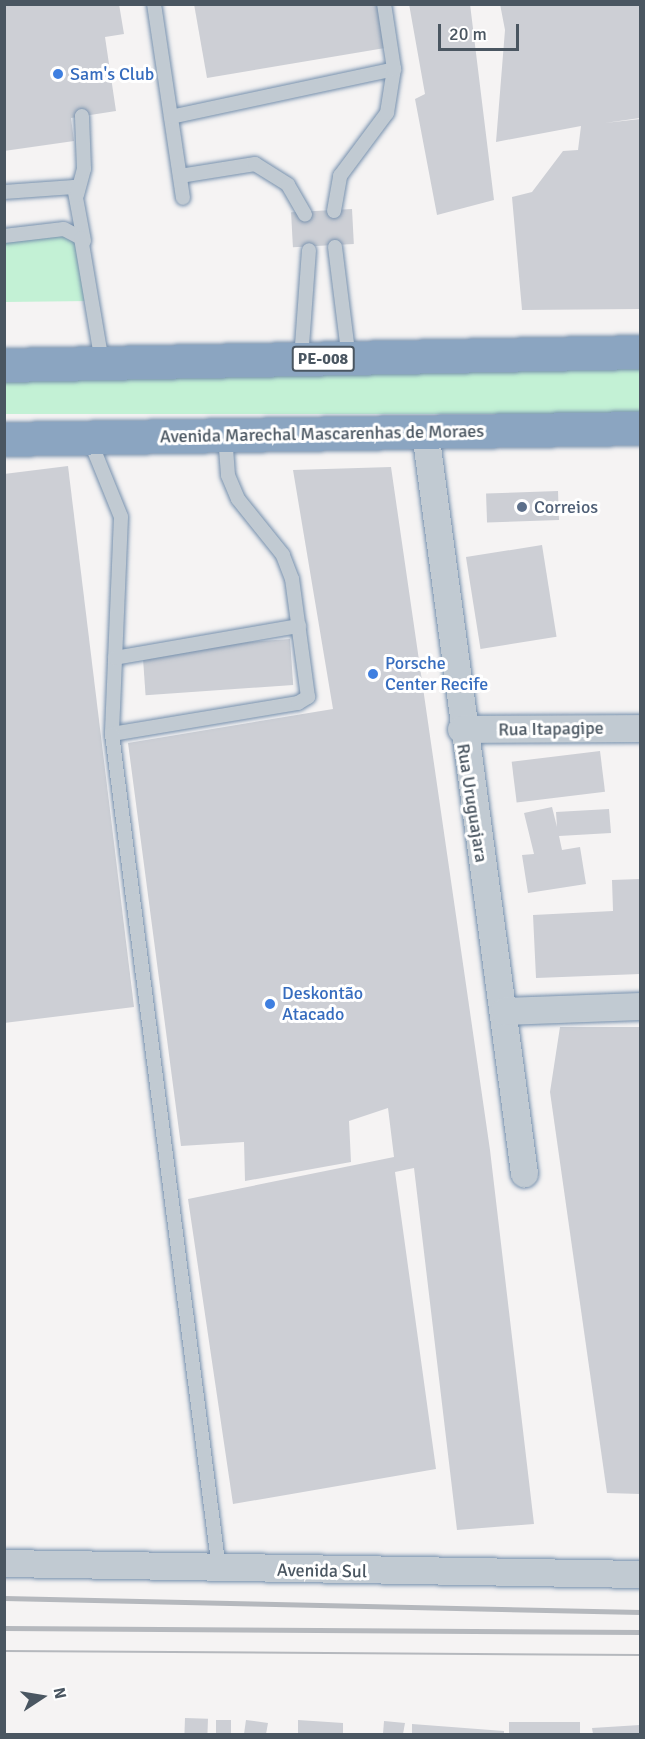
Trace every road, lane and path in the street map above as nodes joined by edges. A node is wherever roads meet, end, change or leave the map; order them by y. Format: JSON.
{"nodes":[{"id":1,"x":154,"y":4,"type":"edge"},
{"id":2,"x":384,"y":4,"type":"edge"},
{"id":3,"x":394,"y":69,"type":"junction"},
{"id":4,"x":81,"y":116,"type":"dead end"},
{"id":5,"x":171,"y":117,"type":"junction"},
{"id":6,"x":180,"y":176,"type":"junction"},
{"id":7,"x":4,"y":192,"type":"edge"},
{"id":8,"x":77,"y":195,"type":"junction"},
{"id":9,"x":183,"y":198,"type":"dead end"},
{"id":10,"x":334,"y":212,"type":"dead end"},
{"id":11,"x":305,"y":214,"type":"dead end"},
{"id":12,"x":4,"y":236,"type":"edge"},
{"id":13,"x":85,"y":246,"type":"junction"},
{"id":14,"x":335,"y":247,"type":"dead end"},
{"id":15,"x":309,"y":250,"type":"dead end"},
{"id":16,"x":640,"y":352,"type":"edge"},
{"id":17,"x":301,"y":359,"type":"junction"},
{"id":18,"x":349,"y":359,"type":"junction"},
{"id":19,"x":102,"y":362,"type":"junction"},
{"id":20,"x":4,"y":365,"type":"edge"},
{"id":21,"x":640,"y":428,"type":"edge"},
{"id":22,"x":425,"y":432,"type":"junction"},
{"id":23,"x":225,"y":435,"type":"junction"},
{"id":24,"x":89,"y":438,"type":"junction"},
{"id":25,"x":4,"y":439,"type":"edge"},
{"id":26,"x":299,"y":626,"type":"junction"},
{"id":27,"x":115,"y":658,"type":"junction"},
{"id":28,"x":640,"y":728,"type":"edge"},
{"id":29,"x":461,"y":729,"type":"junction"},
{"id":30,"x":112,"y":734,"type":"junction"},
{"id":31,"x":640,"y":1006,"type":"edge"},
{"id":32,"x":504,"y":1011,"type":"junction"},
{"id":33,"x":524,"y":1173,"type":"dead end"},
{"id":34,"x":4,"y":1563,"type":"edge"},
{"id":35,"x":219,"y":1569,"type":"junction"},
{"id":36,"x":640,"y":1574,"type":"edge"}],
"edges":[{"from":1,"to":5,"type":"lane"},
{"from":2,"to":3,"type":"lane"},
{"from":3,"to":5,"type":"lane"},
{"from":3,"to":10,"type":"lane"},
{"from":4,"to":8,"type":"lane"},
{"from":5,"to":6,"type":"lane"},
{"from":6,"to":9,"type":"lane"},
{"from":6,"to":11,"type":"lane"},
{"from":7,"to":8,"type":"lane"},
{"from":8,"to":13,"type":"lane"},
{"from":12,"to":13,"type":"lane"},
{"from":13,"to":19,"type":"lane"},
{"from":14,"to":18,"type":"lane"},
{"from":15,"to":17,"type":"lane"},
{"from":16,"to":18,"type":"highway","number":"PE-008"},
{"from":17,"to":18,"type":"highway","number":"PE-008"},
{"from":17,"to":19,"type":"highway","number":"PE-008"},
{"from":19,"to":20,"type":"highway","number":"PE-008"},
{"from":21,"to":22,"type":"highway","name":"Avenida Marechal Mascarenhas de Moraes"},
{"from":22,"to":23,"type":"highway","name":"Avenida Marechal Mascarenhas de Moraes"},
{"from":22,"to":29,"type":"street","name":"Rua Uruguajara"},
{"from":23,"to":24,"type":"highway","name":"Avenida Marechal Mascarenhas de Moraes"},
{"from":23,"to":26,"type":"lane"},
{"from":24,"to":25,"type":"highway","name":"Avenida Marechal Mascarenhas de Moraes"},
{"from":24,"to":27,"type":"lane"},
{"from":26,"to":27,"type":"lane"},
{"from":26,"to":30,"type":"lane"},
{"from":27,"to":30,"type":"lane"},
{"from":28,"to":29,"type":"street","name":"Rua Itapagipe"},
{"from":29,"to":32,"type":"street","name":"Rua Uruguajara"},
{"from":30,"to":35,"type":"lane"},
{"from":31,"to":32,"type":"street"},
{"from":32,"to":33,"type":"street","name":"Rua Uruguajara"},
{"from":34,"to":35,"type":"street","name":"Avenida Sul"},
{"from":35,"to":36,"type":"street","name":"Avenida Sul"}]}
